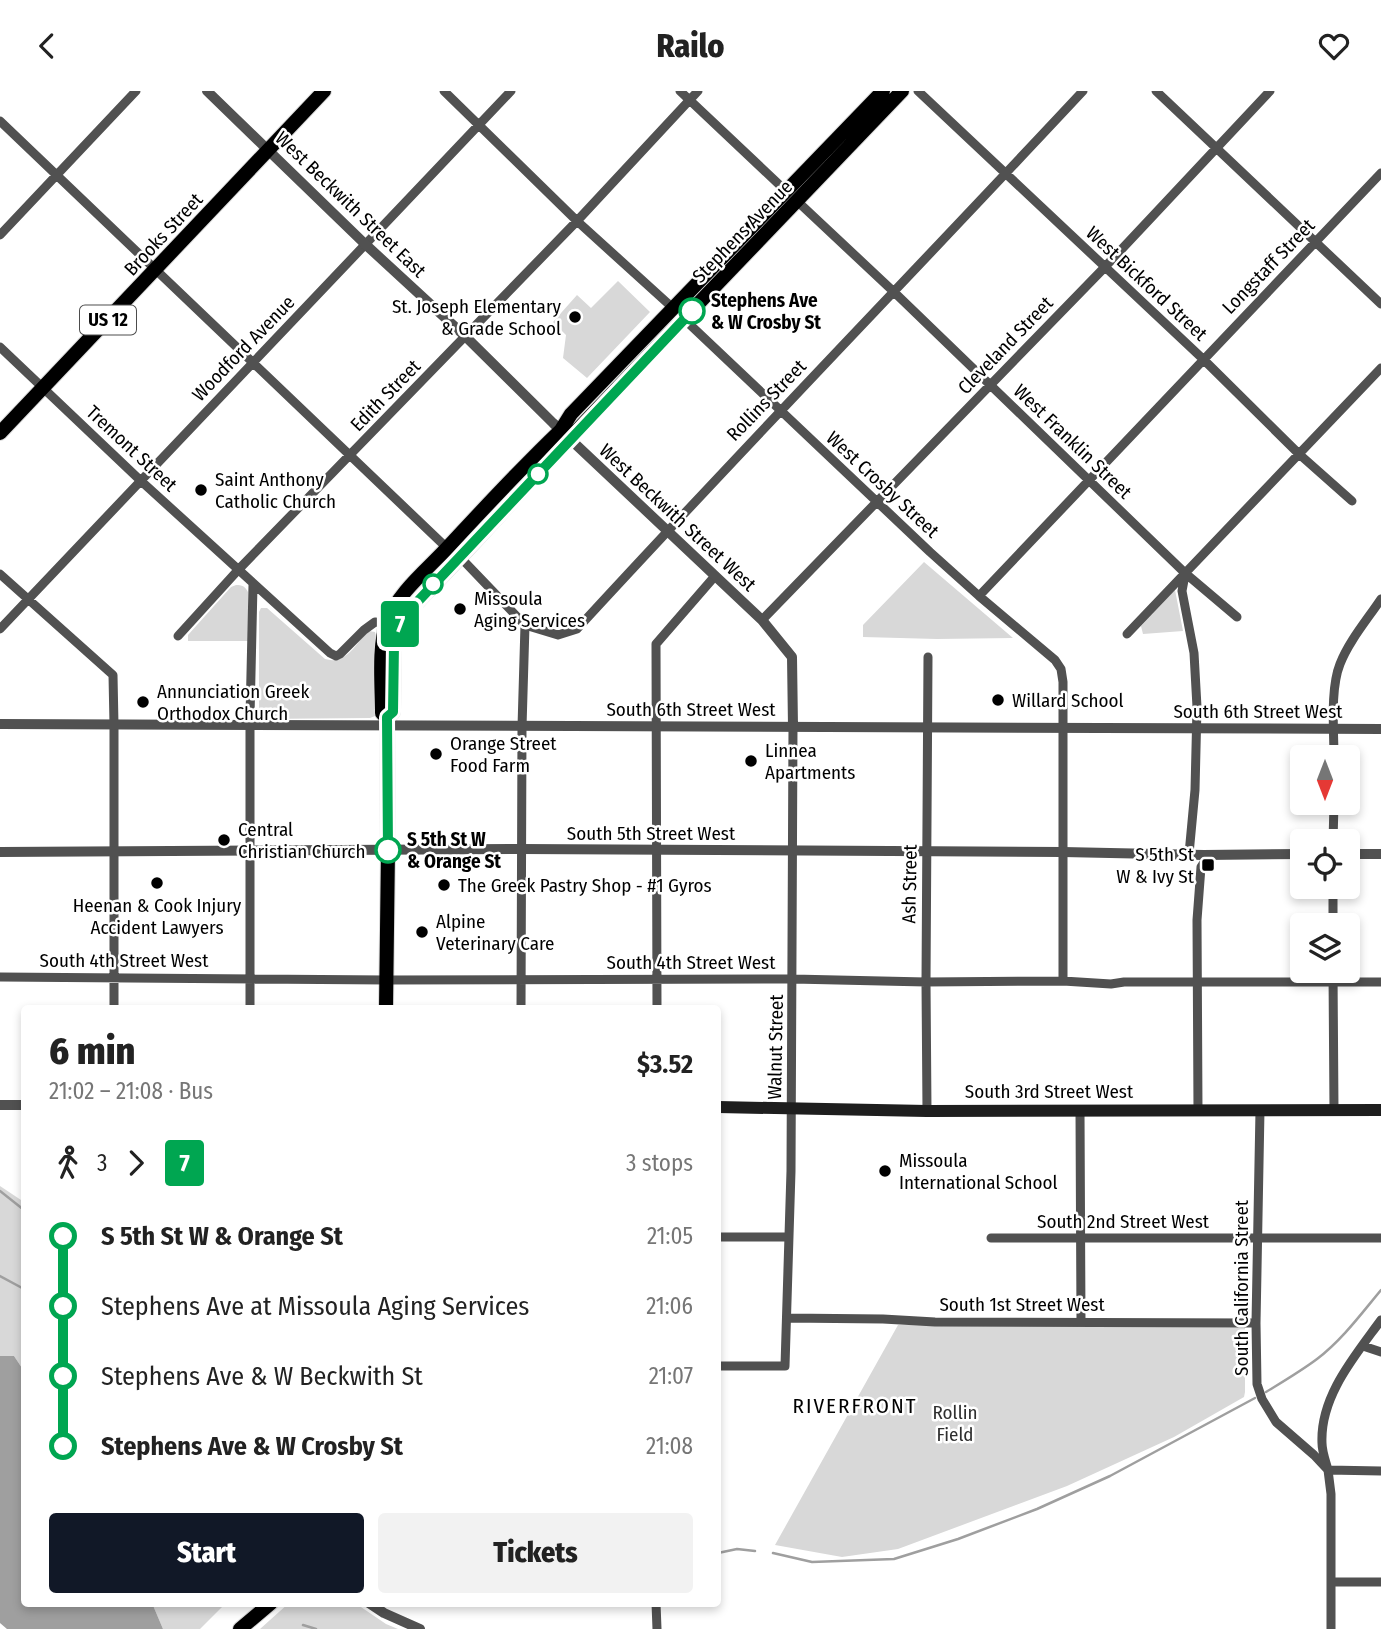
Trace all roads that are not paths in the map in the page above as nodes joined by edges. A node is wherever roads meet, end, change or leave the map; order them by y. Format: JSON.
{"nodes":[{"id":1,"x":136,"y":91,"type":"edge"},
{"id":2,"x":207,"y":91,"type":"edge"},
{"id":3,"x":324,"y":91,"type":"edge"},
{"id":4,"x":444,"y":91,"type":"edge"},
{"id":5,"x":511,"y":91,"type":"edge"},
{"id":6,"x":680,"y":91,"type":"edge"},
{"id":7,"x":698,"y":91,"type":"edge"},
{"id":8,"x":883,"y":91,"type":"edge"},
{"id":9,"x":902,"y":91,"type":"edge"},
{"id":10,"x":918,"y":91,"type":"edge"},
{"id":11,"x":1083,"y":91,"type":"edge"},
{"id":12,"x":1156,"y":91,"type":"edge"},
{"id":13,"x":1270,"y":91,"type":"edge"},
{"id":14,"x":690,"y":100,"type":"junction"},
{"id":15,"x":0,"y":121,"type":"edge"},
{"id":16,"x":480,"y":125,"type":"junction"},
{"id":17,"x":1216,"y":149,"type":"junction"},
{"id":18,"x":269,"y":150,"type":"junction"},
{"id":19,"x":1006,"y":173,"type":"junction"},
{"id":20,"x":1381,"y":173,"type":"edge"},
{"id":21,"x":57,"y":175,"type":"junction"},
{"id":22,"x":792,"y":196,"type":"junction"},
{"id":23,"x":577,"y":221,"type":"junction"},
{"id":24,"x":0,"y":235,"type":"edge"},
{"id":25,"x":1315,"y":242,"type":"junction"},
{"id":26,"x":365,"y":244,"type":"junction"},
{"id":27,"x":1104,"y":268,"type":"junction"},
{"id":28,"x":156,"y":270,"type":"junction"},
{"id":29,"x":894,"y":292,"type":"junction"},
{"id":30,"x":1381,"y":304,"type":"edge"},
{"id":31,"x":679,"y":314,"type":"junction"},
{"id":32,"x":466,"y":337,"type":"junction"},
{"id":33,"x":0,"y":347,"type":"edge"},
{"id":34,"x":1203,"y":359,"type":"junction"},
{"id":35,"x":253,"y":363,"type":"junction"},
{"id":36,"x":1381,"y":368,"type":"edge"},
{"id":37,"x":990,"y":386,"type":"junction"},
{"id":38,"x":43,"y":388,"type":"junction"},
{"id":39,"x":779,"y":411,"type":"junction"},
{"id":40,"x":0,"y":433,"type":"edge"},
{"id":41,"x":566,"y":435,"type":"junction"},
{"id":42,"x":1299,"y":454,"type":"junction"},
{"id":43,"x":350,"y":456,"type":"junction"},
{"id":44,"x":1089,"y":480,"type":"junction"},
{"id":45,"x":141,"y":481,"type":"junction"},
{"id":46,"x":1352,"y":501,"type":"dead end"},
{"id":47,"x":877,"y":502,"type":"junction"},
{"id":48,"x":667,"y":530,"type":"junction"},
{"id":49,"x":447,"y":548,"type":"junction"},
{"id":50,"x":460,"y":557,"type":"junction"},
{"id":51,"x":239,"y":569,"type":"junction"},
{"id":52,"x":1185,"y":573,"type":"junction"},
{"id":53,"x":0,"y":574,"type":"edge"},
{"id":54,"x":715,"y":576,"type":"junction"},
{"id":55,"x":253,"y":585,"type":"junction"},
{"id":56,"x":979,"y":596,"type":"junction"},
{"id":57,"x":1381,"y":599,"type":"edge"},
{"id":58,"x":29,"y":600,"type":"junction"},
{"id":59,"x":1237,"y":617,"type":"dead end"},
{"id":60,"x":762,"y":620,"type":"junction"},
{"id":61,"x":387,"y":623,"type":"junction"},
{"id":62,"x":525,"y":625,"type":"junction"},
{"id":63,"x":0,"y":629,"type":"edge"},
{"id":64,"x":180,"y":633,"type":"dead end"},
{"id":65,"x":1127,"y":633,"type":"dead end"},
{"id":66,"x":928,"y":657,"type":"dead end"},
{"id":67,"x":387,"y":722,"type":"junction"},
{"id":68,"x":0,"y":724,"type":"edge"},
{"id":69,"x":114,"y":725,"type":"junction"},
{"id":70,"x":251,"y":725,"type":"junction"},
{"id":71,"x":522,"y":727,"type":"junction"},
{"id":72,"x":656,"y":727,"type":"junction"},
{"id":73,"x":793,"y":727,"type":"junction"},
{"id":74,"x":927,"y":727,"type":"junction"},
{"id":75,"x":1063,"y":727,"type":"junction"},
{"id":76,"x":1197,"y":728,"type":"junction"},
{"id":77,"x":1334,"y":729,"type":"junction"},
{"id":78,"x":1381,"y":729,"type":"edge"},
{"id":79,"x":1334,"y":745,"type":"edge"},
{"id":80,"x":521,"y":849,"type":"junction"},
{"id":81,"x":114,"y":850,"type":"junction"},
{"id":82,"x":251,"y":850,"type":"junction"},
{"id":83,"x":388,"y":850,"type":"junction"},
{"id":84,"x":657,"y":850,"type":"junction"},
{"id":85,"x":792,"y":851,"type":"junction"},
{"id":86,"x":0,"y":852,"type":"edge"},
{"id":87,"x":927,"y":852,"type":"junction"},
{"id":88,"x":1063,"y":852,"type":"junction"},
{"id":89,"x":1360,"y":853,"type":"edge"},
{"id":90,"x":1189,"y":854,"type":"junction"},
{"id":91,"x":1290,"y":854,"type":"edge"},
{"id":92,"x":1381,"y":854,"type":"edge"},
{"id":93,"x":1209,"y":855,"type":"junction"},
{"id":94,"x":0,"y":977,"type":"edge"},
{"id":95,"x":114,"y":978,"type":"junction"},
{"id":96,"x":250,"y":978,"type":"junction"},
{"id":97,"x":1290,"y":978,"type":"edge"},
{"id":98,"x":521,"y":979,"type":"junction"},
{"id":99,"x":793,"y":979,"type":"junction"},
{"id":100,"x":1360,"y":979,"type":"edge"},
{"id":101,"x":387,"y":980,"type":"junction"},
{"id":102,"x":657,"y":980,"type":"junction"},
{"id":103,"x":1063,"y":981,"type":"junction"},
{"id":104,"x":926,"y":982,"type":"junction"},
{"id":105,"x":1197,"y":982,"type":"junction"},
{"id":106,"x":1381,"y":982,"type":"edge"},
{"id":107,"x":1333,"y":983,"type":"edge"},
{"id":108,"x":114,"y":1005,"type":"edge"},
{"id":109,"x":250,"y":1005,"type":"edge"},
{"id":110,"x":386,"y":1005,"type":"edge"},
{"id":111,"x":521,"y":1005,"type":"edge"},
{"id":112,"x":657,"y":1005,"type":"edge"},
{"id":113,"x":0,"y":1105,"type":"edge"},
{"id":114,"x":21,"y":1105,"type":"edge"},
{"id":115,"x":721,"y":1107,"type":"edge"},
{"id":116,"x":792,"y":1107,"type":"junction"},
{"id":117,"x":1198,"y":1110,"type":"junction"},
{"id":118,"x":1260,"y":1110,"type":"junction"},
{"id":119,"x":1334,"y":1110,"type":"junction"},
{"id":120,"x":1381,"y":1110,"type":"edge"},
{"id":121,"x":927,"y":1111,"type":"junction"},
{"id":122,"x":1080,"y":1111,"type":"junction"},
{"id":123,"x":721,"y":1237,"type":"edge"},
{"id":124,"x":789,"y":1237,"type":"junction"},
{"id":125,"x":991,"y":1238,"type":"dead end"},
{"id":126,"x":1081,"y":1238,"type":"junction"},
{"id":127,"x":1258,"y":1238,"type":"junction"},
{"id":128,"x":1381,"y":1238,"type":"edge"},
{"id":129,"x":787,"y":1318,"type":"junction"},
{"id":130,"x":1381,"y":1320,"type":"edge"},
{"id":131,"x":1081,"y":1322,"type":"junction"},
{"id":132,"x":1256,"y":1323,"type":"junction"},
{"id":133,"x":1363,"y":1346,"type":"junction"},
{"id":134,"x":1381,"y":1352,"type":"edge"},
{"id":135,"x":721,"y":1366,"type":"edge"},
{"id":136,"x":1328,"y":1471,"type":"junction"},
{"id":137,"x":1381,"y":1471,"type":"edge"},
{"id":138,"x":1331,"y":1582,"type":"junction"},
{"id":139,"x":1381,"y":1582,"type":"edge"},
{"id":140,"x":266,"y":1607,"type":"edge"},
{"id":141,"x":375,"y":1607,"type":"edge"},
{"id":142,"x":656,"y":1607,"type":"edge"},
{"id":143,"x":240,"y":1629,"type":"edge"},
{"id":144,"x":419,"y":1629,"type":"edge"},
{"id":145,"x":657,"y":1629,"type":"edge"},
{"id":146,"x":1331,"y":1629,"type":"edge"}],
"edges":[{"from":1,"to":21,"type":"street"},
{"from":2,"to":18,"type":"street","name":"West Beckwith Street East"},
{"from":3,"to":18,"type":"main road","name":"Brooks Street","number":"US 12"},
{"from":4,"to":16,"type":"street","name":"West Crosby Street"},
{"from":5,"to":16,"type":"street","name":"Woodford Avenue"},
{"from":6,"to":14,"type":"street","name":"West Franklin Street"},
{"from":7,"to":14,"type":"street","name":"Edith Street"},
{"from":8,"to":22,"type":"main road","name":"Stephens Avenue"},
{"from":9,"to":22,"type":"main road","name":"Stephens Avenue"},
{"from":10,"to":19,"type":"street","name":"West Bickford Street"},
{"from":11,"to":19,"type":"street","name":"Rollins Street"},
{"from":12,"to":17,"type":"street"},
{"from":13,"to":17,"type":"street","name":"Cleveland Street"},
{"from":14,"to":22,"type":"street","name":"West Franklin Street"},
{"from":14,"to":23,"type":"street","name":"Edith Street"},
{"from":15,"to":21,"type":"street"},
{"from":16,"to":23,"type":"street","name":"West Crosby Street"},
{"from":16,"to":26,"type":"street","name":"Woodford Avenue"},
{"from":17,"to":25,"type":"street"},
{"from":17,"to":27,"type":"street","name":"Cleveland Street"},
{"from":18,"to":26,"type":"street","name":"West Beckwith Street East"},
{"from":18,"to":28,"type":"main road","name":"Brooks Street","number":"US 12"},
{"from":19,"to":27,"type":"street","name":"West Bickford Street"},
{"from":19,"to":29,"type":"street","name":"Rollins Street"},
{"from":20,"to":25,"type":"street","name":"Longstaff Street"},
{"from":21,"to":24,"type":"street"},
{"from":21,"to":28,"type":"street"},
{"from":22,"to":29,"type":"street","name":"West Franklin Street"},
{"from":22,"to":31,"type":"main road","name":"Stephens Avenue"},
{"from":23,"to":31,"type":"street","name":"West Crosby Street"},
{"from":23,"to":32,"type":"street","name":"Edith Street"},
{"from":25,"to":30,"type":"street"},
{"from":25,"to":34,"type":"street","name":"Longstaff Street"},
{"from":26,"to":32,"type":"street","name":"West Beckwith Street East"},
{"from":26,"to":35,"type":"street","name":"Woodford Avenue"},
{"from":27,"to":34,"type":"street","name":"West Bickford Street"},
{"from":27,"to":37,"type":"street","name":"Cleveland Street"},
{"from":28,"to":35,"type":"street"},
{"from":28,"to":38,"type":"main road","name":"Brooks Street","number":"US 12"},
{"from":29,"to":37,"type":"street","name":"West Franklin Street"},
{"from":29,"to":39,"type":"street","name":"Rollins Street"},
{"from":31,"to":39,"type":"street","name":"West Crosby Street"},
{"from":31,"to":41,"type":"main road","name":"Stephens Avenue"},
{"from":32,"to":41,"type":"street","name":"West Beckwith Street East"},
{"from":32,"to":43,"type":"street","name":"Edith Street"},
{"from":33,"to":38,"type":"street","name":"Tremont Street"},
{"from":34,"to":42,"type":"street","name":"West Bickford Street"},
{"from":34,"to":44,"type":"street","name":"Longstaff Street"},
{"from":35,"to":43,"type":"street"},
{"from":35,"to":45,"type":"street","name":"Woodford Avenue"},
{"from":36,"to":42,"type":"street"},
{"from":37,"to":44,"type":"street","name":"West Franklin Street"},
{"from":37,"to":47,"type":"street","name":"Cleveland Street"},
{"from":38,"to":40,"type":"main road","name":"Brooks Street","number":"US 12"},
{"from":38,"to":45,"type":"street","name":"Tremont Street"},
{"from":39,"to":47,"type":"street","name":"West Crosby Street"},
{"from":39,"to":48,"type":"street","name":"Rollins Street"},
{"from":41,"to":48,"type":"street","name":"West Beckwith Street West"},
{"from":41,"to":49,"type":"main road","name":"Stephens Avenue"},
{"from":41,"to":50,"type":"main road","name":"Stephens Avenue"},
{"from":42,"to":46,"type":"street","name":"West Bickford Street"},
{"from":42,"to":52,"type":"street"},
{"from":43,"to":49,"type":"street"},
{"from":43,"to":51,"type":"street","name":"Edith Street"},
{"from":44,"to":52,"type":"street","name":"West Franklin Street"},
{"from":44,"to":56,"type":"street","name":"Longstaff Street"},
{"from":45,"to":51,"type":"street","name":"Tremont Street"},
{"from":45,"to":58,"type":"street","name":"Woodford Avenue"},
{"from":47,"to":56,"type":"street","name":"West Crosby Street"},
{"from":47,"to":60,"type":"street","name":"Cleveland Street"},
{"from":48,"to":54,"type":"street","name":"West Beckwith Street West"},
{"from":48,"to":62,"type":"street","name":"Rollins Street"},
{"from":49,"to":61,"type":"main road","name":"Stephens Avenue"},
{"from":50,"to":62,"type":"street"},
{"from":50,"to":67,"type":"main road","name":"Stephens Avenue"},
{"from":51,"to":55,"type":"street","name":"Tremont Street"},
{"from":51,"to":64,"type":"street","name":"Edith Street"},
{"from":52,"to":59,"type":"street","name":"West Franklin Street"},
{"from":52,"to":65,"type":"street"},
{"from":52,"to":76,"type":"street"},
{"from":53,"to":58,"type":"street"},
{"from":54,"to":60,"type":"street","name":"West Beckwith Street West"},
{"from":54,"to":72,"type":"street"},
{"from":55,"to":61,"type":"street","name":"Tremont Street"},
{"from":55,"to":70,"type":"street"},
{"from":56,"to":75,"type":"street","name":"West Crosby Street"},
{"from":57,"to":77,"type":"street"},
{"from":58,"to":63,"type":"street","name":"Woodford Avenue"},
{"from":58,"to":69,"type":"street"},
{"from":60,"to":73,"type":"street","name":"West Beckwith Street West"},
{"from":61,"to":67,"type":"main road","name":"Stephens Avenue"},
{"from":62,"to":71,"type":"street"},
{"from":66,"to":74,"type":"street","name":"Ash Street"},
{"from":67,"to":70,"type":"street","name":"South 6th Street West"},
{"from":67,"to":71,"type":"street","name":"South 6th Street West"},
{"from":67,"to":83,"type":"main road"},
{"from":68,"to":69,"type":"street","name":"South 6th Street West"},
{"from":69,"to":70,"type":"street","name":"South 6th Street West"},
{"from":69,"to":81,"type":"street"},
{"from":70,"to":82,"type":"street"},
{"from":71,"to":72,"type":"street","name":"South 6th Street West"},
{"from":71,"to":80,"type":"street"},
{"from":72,"to":73,"type":"street","name":"South 6th Street West"},
{"from":72,"to":84,"type":"street"},
{"from":73,"to":74,"type":"street","name":"South 6th Street West"},
{"from":73,"to":85,"type":"street","name":"Walnut Street"},
{"from":74,"to":75,"type":"street","name":"South 6th Street West"},
{"from":74,"to":87,"type":"street","name":"Ash Street"},
{"from":75,"to":76,"type":"street","name":"South 6th Street West"},
{"from":75,"to":88,"type":"street"},
{"from":76,"to":77,"type":"street","name":"South 6th Street West"},
{"from":76,"to":90,"type":"street"},
{"from":77,"to":78,"type":"street","name":"South 6th Street West"},
{"from":77,"to":79,"type":"street"},
{"from":80,"to":83,"type":"street","name":"South 5th Street West"},
{"from":80,"to":84,"type":"street","name":"South 5th Street West"},
{"from":80,"to":98,"type":"street"},
{"from":81,"to":82,"type":"street","name":"South 5th Street West"},
{"from":81,"to":86,"type":"street","name":"South 5th Street West"},
{"from":81,"to":95,"type":"street"},
{"from":82,"to":83,"type":"street","name":"South 5th Street West"},
{"from":82,"to":96,"type":"street"},
{"from":83,"to":101,"type":"main road"},
{"from":84,"to":85,"type":"street","name":"South 5th Street West"},
{"from":84,"to":102,"type":"street"},
{"from":85,"to":87,"type":"street","name":"South 5th Street West"},
{"from":85,"to":99,"type":"street","name":"Walnut Street"},
{"from":87,"to":88,"type":"street","name":"South 5th Street West"},
{"from":87,"to":104,"type":"street","name":"Ash Street"},
{"from":88,"to":90,"type":"street","name":"South 5th Street West"},
{"from":88,"to":103,"type":"street"},
{"from":89,"to":92,"type":"street"},
{"from":90,"to":93,"type":"street","name":"South 5th Street West"},
{"from":91,"to":93,"type":"street","name":"South 5th Street West"},
{"from":93,"to":105,"type":"street"},
{"from":94,"to":95,"type":"street","name":"South 4th Street West"},
{"from":95,"to":96,"type":"street","name":"South 4th Street West"},
{"from":95,"to":108,"type":"street"},
{"from":96,"to":101,"type":"street","name":"South 4th Street West"},
{"from":96,"to":109,"type":"street"},
{"from":97,"to":105,"type":"street","name":"South 4th Street West"},
{"from":98,"to":101,"type":"street","name":"South 4th Street West"},
{"from":98,"to":102,"type":"street","name":"South 4th Street West"},
{"from":98,"to":111,"type":"street"},
{"from":99,"to":102,"type":"street","name":"South 4th Street West"},
{"from":99,"to":104,"type":"street","name":"South 4th Street West"},
{"from":99,"to":116,"type":"street","name":"Walnut Street"},
{"from":100,"to":106,"type":"street","name":"South 4th Street West"},
{"from":101,"to":110,"type":"main road"},
{"from":102,"to":112,"type":"street"},
{"from":103,"to":104,"type":"street","name":"South 4th Street West"},
{"from":103,"to":105,"type":"street","name":"South 4th Street West"},
{"from":104,"to":121,"type":"street","name":"Ash Street"},
{"from":105,"to":117,"type":"street"},
{"from":107,"to":119,"type":"street"},
{"from":113,"to":114,"type":"street"},
{"from":115,"to":116,"type":"main road","name":"South 3rd Street West"},
{"from":116,"to":121,"type":"main road","name":"South 3rd Street West"},
{"from":116,"to":124,"type":"street","name":"Walnut Street"},
{"from":117,"to":118,"type":"main road","name":"South 3rd Street West"},
{"from":117,"to":122,"type":"main road","name":"South 3rd Street West"},
{"from":118,"to":119,"type":"main road","name":"South 3rd Street West"},
{"from":118,"to":127,"type":"street","name":"South California Street"},
{"from":119,"to":120,"type":"main road","name":"South 3rd Street West"},
{"from":121,"to":122,"type":"main road","name":"South 3rd Street West"},
{"from":122,"to":126,"type":"street"},
{"from":123,"to":124,"type":"street"},
{"from":124,"to":129,"type":"street","name":"Walnut Street"},
{"from":125,"to":126,"type":"street","name":"South 2nd Street West"},
{"from":126,"to":127,"type":"street","name":"South 2nd Street West"},
{"from":126,"to":131,"type":"street"},
{"from":127,"to":128,"type":"street","name":"South 2nd Street West"},
{"from":127,"to":132,"type":"street","name":"South California Street"},
{"from":129,"to":131,"type":"street","name":"South 1st Street West"},
{"from":129,"to":135,"type":"street","name":"Walnut Street"},
{"from":130,"to":133,"type":"street"},
{"from":131,"to":132,"type":"street","name":"South 1st Street West"},
{"from":132,"to":136,"type":"street","name":"South California Street"},
{"from":133,"to":134,"type":"street"},
{"from":133,"to":136,"type":"street"},
{"from":136,"to":137,"type":"street"},
{"from":136,"to":138,"type":"street"},
{"from":138,"to":139,"type":"street"},
{"from":138,"to":146,"type":"street"},
{"from":140,"to":143,"type":"main road"},
{"from":141,"to":144,"type":"street"},
{"from":142,"to":145,"type":"street"}]}
